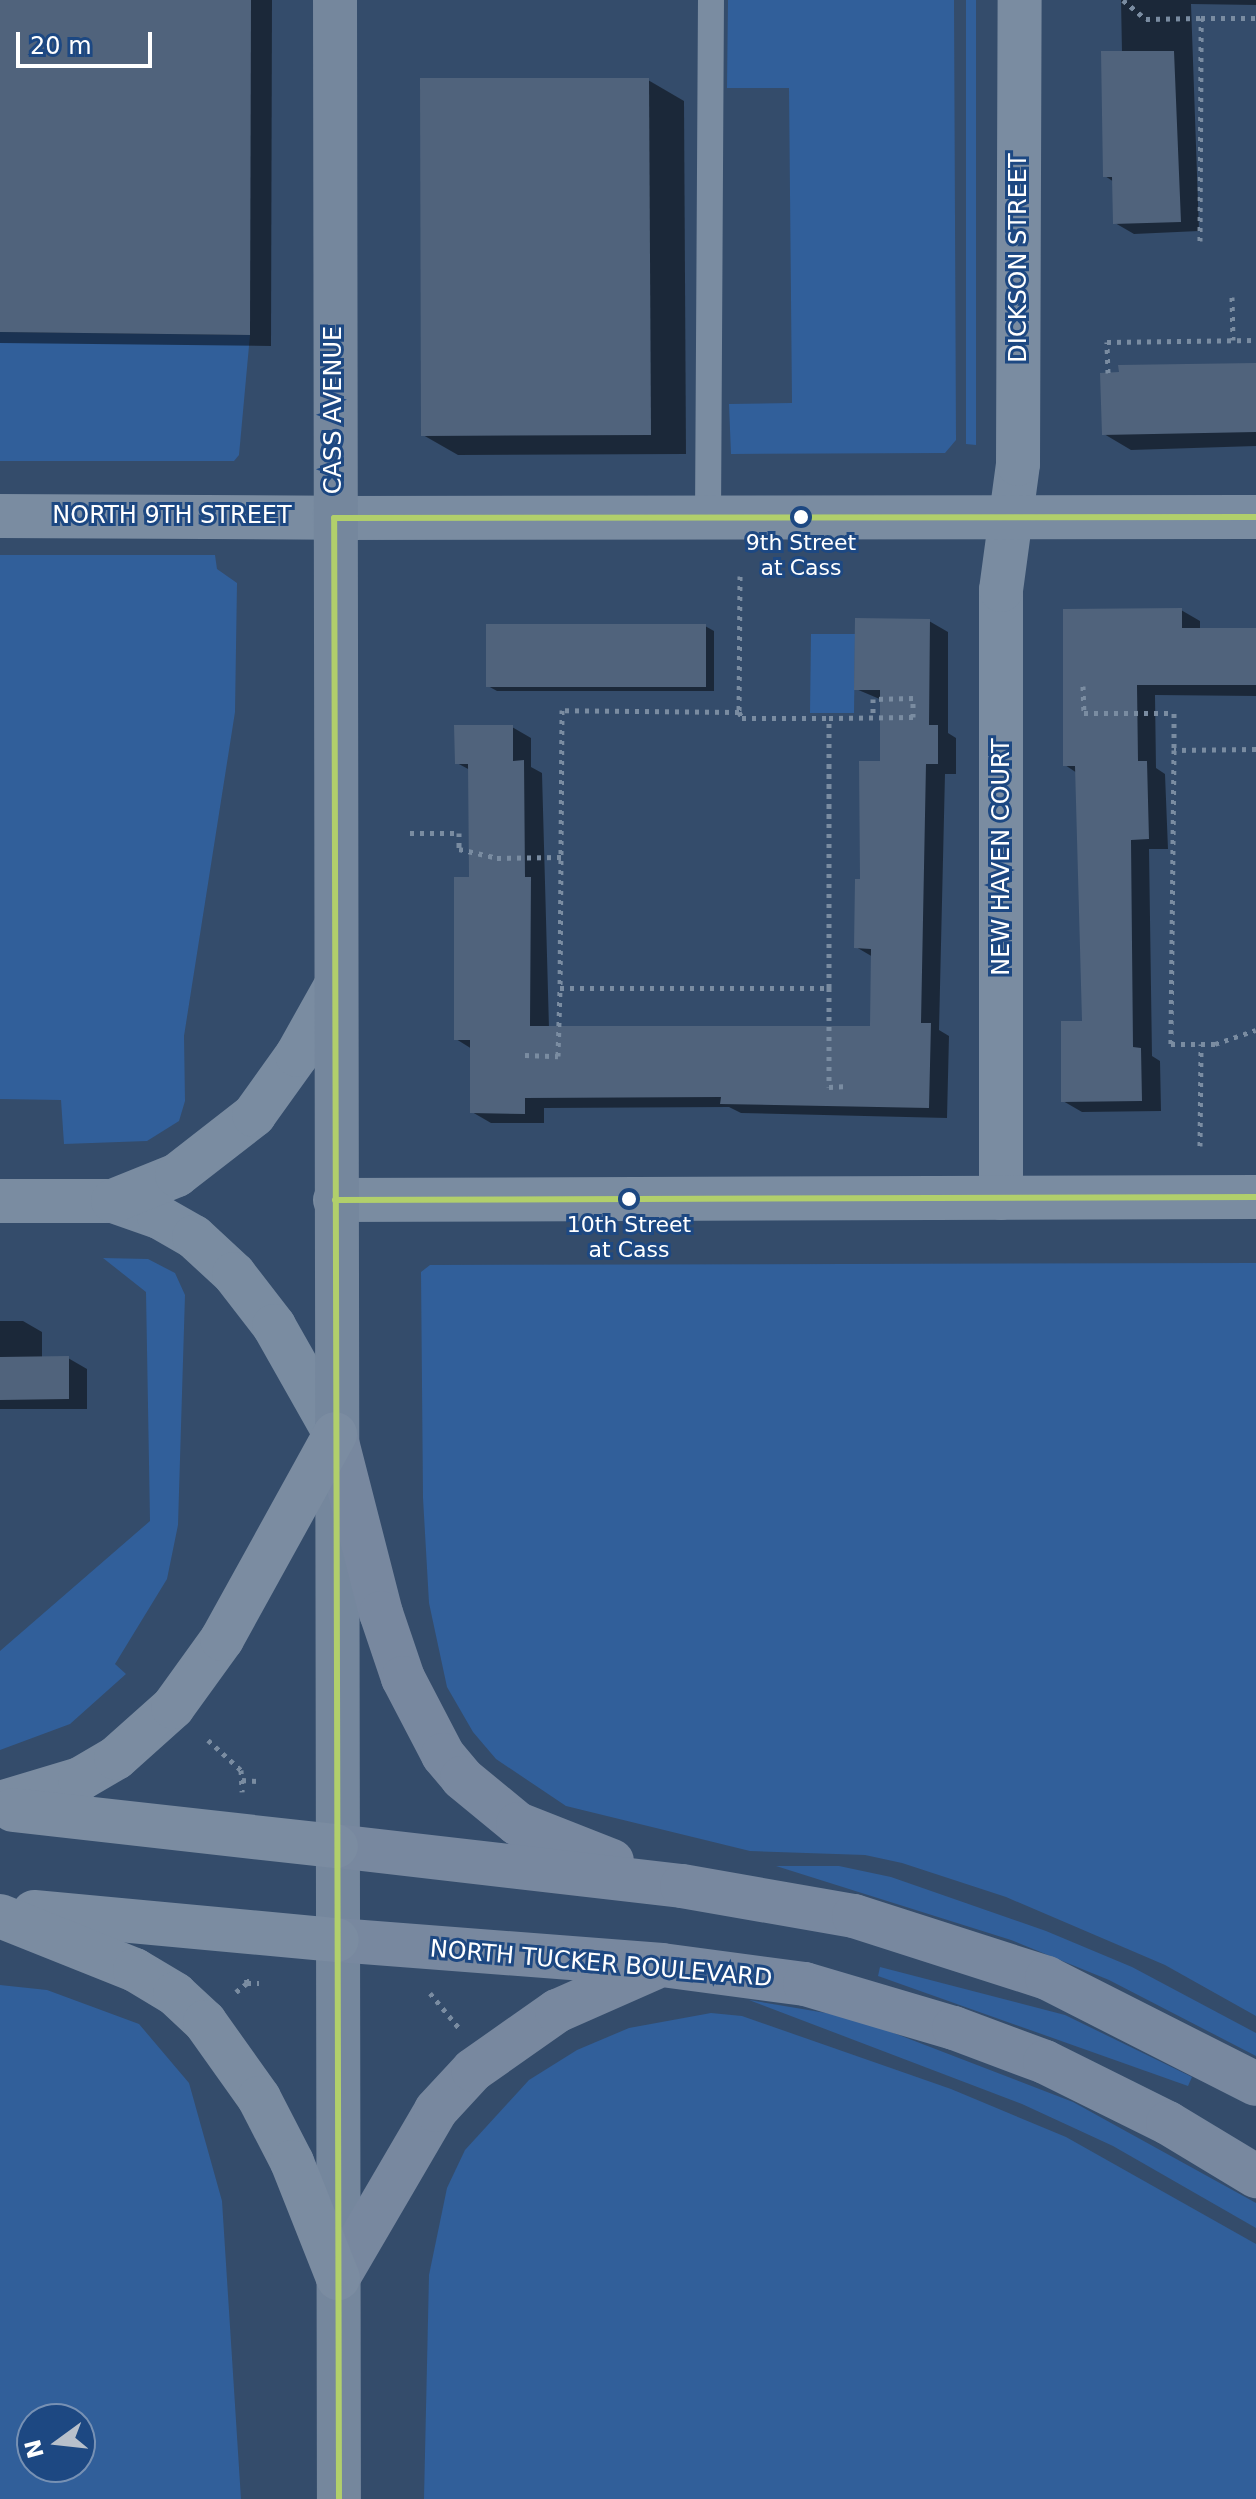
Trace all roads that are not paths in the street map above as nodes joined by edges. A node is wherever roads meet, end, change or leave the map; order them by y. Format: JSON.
{"nodes":[{"id":1,"x":335,"y":0,"type":"edge"},
{"id":2,"x":711,"y":0,"type":"edge"},
{"id":3,"x":1020,"y":0,"type":"edge"},
{"id":4,"x":0,"y":516,"type":"edge"},
{"id":5,"x":1011,"y":516,"type":"junction"},
{"id":6,"x":1256,"y":517,"type":"edge"},
{"id":7,"x":334,"y":518,"type":"junction"},
{"id":8,"x":708,"y":518,"type":"junction"},
{"id":9,"x":335,"y":987,"type":"junction"},
{"id":10,"x":1256,"y":1197,"type":"edge"},
{"id":11,"x":1001,"y":1198,"type":"junction"},
{"id":12,"x":335,"y":1200,"type":"junction"},
{"id":13,"x":0,"y":1201,"type":"edge"},
{"id":14,"x":113,"y":1201,"type":"junction"},
{"id":15,"x":335,"y":1434,"type":"junction"},
{"id":16,"x":0,"y":1806,"type":"edge"},
{"id":17,"x":336,"y":1846,"type":"junction"},
{"id":18,"x":682,"y":1886,"type":"junction"},
{"id":19,"x":0,"y":1909,"type":"edge"},
{"id":20,"x":0,"y":1916,"type":"edge"},
{"id":21,"x":337,"y":1940,"type":"junction"},
{"id":22,"x":662,"y":1965,"type":"junction"},
{"id":23,"x":1256,"y":2084,"type":"edge"},
{"id":24,"x":1256,"y":2176,"type":"edge"},
{"id":25,"x":338,"y":2278,"type":"junction"},
{"id":26,"x":339,"y":2499,"type":"edge"}],
"edges":[{"from":1,"to":7,"type":"main road","name":"CASS AVENUE"},
{"from":2,"to":8,"type":"lane"},
{"from":3,"to":5,"type":"street","name":"DICKSON STREET"},
{"from":4,"to":7,"type":"street","name":"NORTH 9TH STREET"},
{"from":5,"to":6,"type":"street","name":"NORTH 9TH STREET"},
{"from":5,"to":8,"type":"street","name":"NORTH 9TH STREET"},
{"from":5,"to":11,"type":"street","name":"NEW HAVEN COURT"},
{"from":7,"to":8,"type":"street","name":"NORTH 9TH STREET"},
{"from":7,"to":9,"type":"main road","name":"CASS AVENUE"},
{"from":9,"to":12,"type":"main road","name":"CASS AVENUE"},
{"from":9,"to":14,"type":"street"},
{"from":10,"to":11,"type":"street"},
{"from":11,"to":12,"type":"street"},
{"from":12,"to":15,"type":"main road","name":"CASS AVENUE"},
{"from":13,"to":14,"type":"street"},
{"from":14,"to":15,"type":"street"},
{"from":15,"to":16,"type":"highway"},
{"from":15,"to":17,"type":"main road","name":"CASS AVENUE"},
{"from":15,"to":18,"type":"main road"},
{"from":16,"to":17,"type":"highway"},
{"from":17,"to":18,"type":"main road"},
{"from":17,"to":21,"type":"main road","name":"CASS AVENUE"},
{"from":18,"to":23,"type":"main road"},
{"from":19,"to":21,"type":"highway"},
{"from":20,"to":25,"type":"highway"},
{"from":21,"to":22,"type":"main road","name":"NORTH TUCKER BOULEVARD"},
{"from":21,"to":25,"type":"main road","name":"CASS AVENUE"},
{"from":22,"to":24,"type":"main road","name":"NORTH TUCKER BOULEVARD"},
{"from":22,"to":25,"type":"main road"},
{"from":25,"to":26,"type":"main road","name":"CASS AVENUE"}]}
